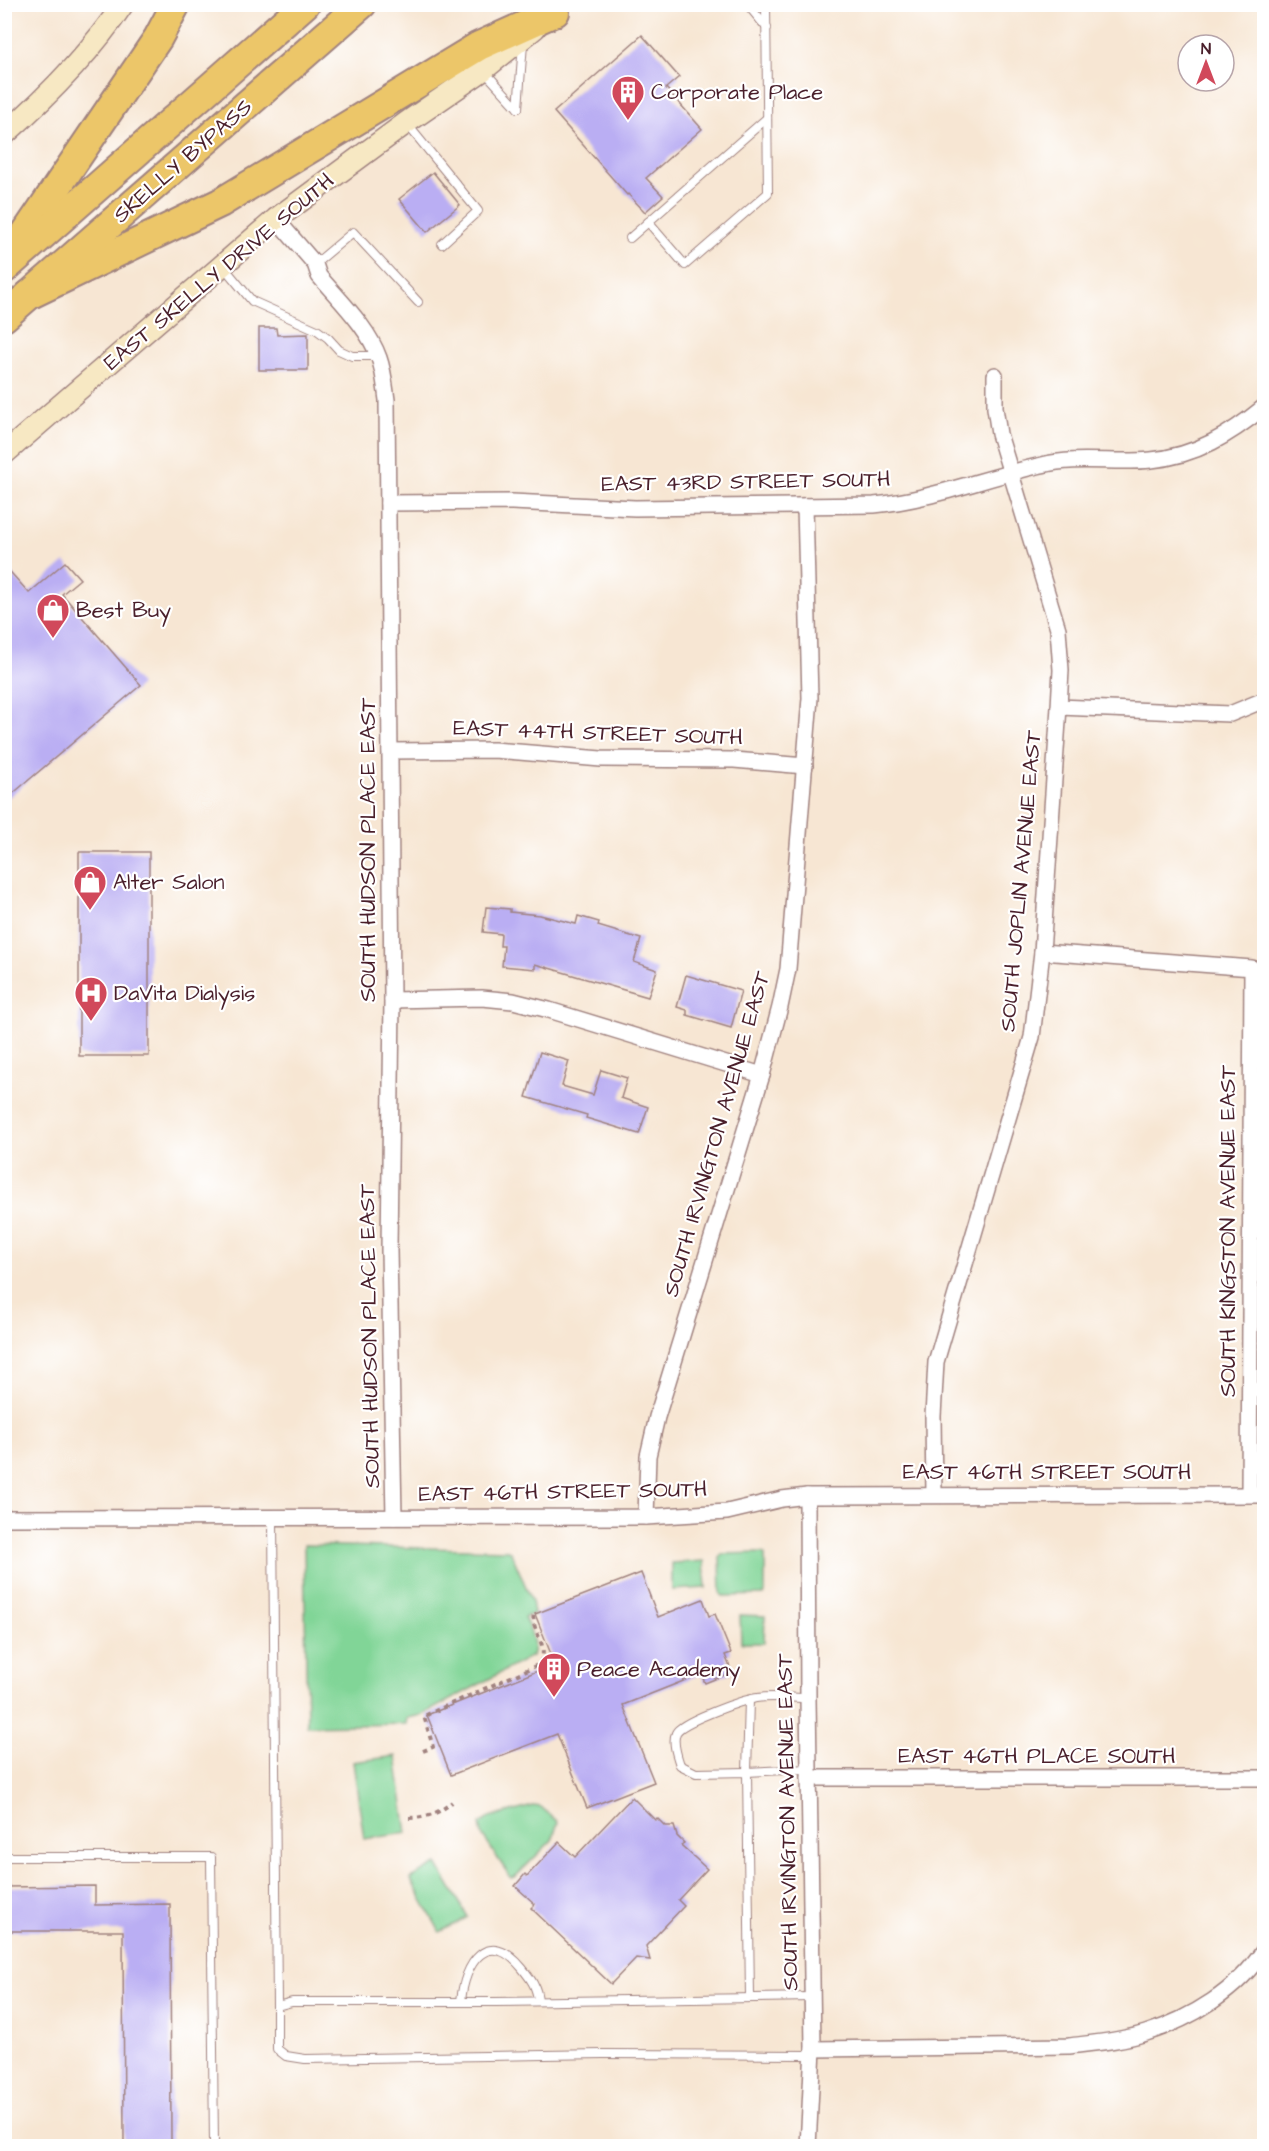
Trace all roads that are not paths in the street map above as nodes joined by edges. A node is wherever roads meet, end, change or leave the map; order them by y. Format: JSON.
{"nodes":[{"id":1,"x":123,"y":4,"type":"edge"},
{"id":2,"x":176,"y":4,"type":"edge"},
{"id":3,"x":305,"y":4,"type":"edge"},
{"id":4,"x":362,"y":4,"type":"edge"},
{"id":5,"x":747,"y":4,"type":"edge"},
{"id":6,"x":766,"y":4,"type":"edge"},
{"id":7,"x":559,"y":8,"type":"edge"},
{"id":8,"x":767,"y":28,"type":"junction"},
{"id":9,"x":523,"y":39,"type":"junction"},
{"id":10,"x":483,"y":70,"type":"junction"},
{"id":11,"x":767,"y":118,"type":"junction"},
{"id":12,"x":406,"y":123,"type":"junction"},
{"id":13,"x":4,"y":135,"type":"edge"},
{"id":14,"x":276,"y":219,"type":"junction"},
{"id":15,"x":648,"y":222,"type":"junction"},
{"id":16,"x":630,"y":238,"type":"dead end"},
{"id":17,"x":442,"y":244,"type":"dead end"},
{"id":18,"x":4,"y":264,"type":"edge"},
{"id":19,"x":315,"y":264,"type":"junction"},
{"id":20,"x":223,"y":265,"type":"junction"},
{"id":21,"x":4,"y":269,"type":"edge"},
{"id":22,"x":29,"y":295,"type":"junction"},
{"id":23,"x":418,"y":302,"type":"dead end"},
{"id":24,"x":4,"y":317,"type":"edge"},
{"id":25,"x":378,"y":356,"type":"junction"},
{"id":26,"x":995,"y":375,"type":"dead end"},
{"id":27,"x":1264,"y":406,"type":"edge"},
{"id":28,"x":4,"y":454,"type":"edge"},
{"id":29,"x":1011,"y":473,"type":"junction"},
{"id":30,"x":388,"y":503,"type":"junction"},
{"id":31,"x":806,"y":506,"type":"junction"},
{"id":32,"x":1264,"y":700,"type":"edge"},
{"id":33,"x":1059,"y":707,"type":"junction"},
{"id":34,"x":390,"y":751,"type":"junction"},
{"id":35,"x":805,"y":766,"type":"junction"},
{"id":36,"x":1042,"y":952,"type":"junction"},
{"id":37,"x":392,"y":1000,"type":"junction"},
{"id":38,"x":762,"y":1075,"type":"junction"},
{"id":39,"x":1249,"y":1494,"type":"junction"},
{"id":40,"x":934,"y":1495,"type":"junction"},
{"id":41,"x":1264,"y":1495,"type":"edge"},
{"id":42,"x":807,"y":1496,"type":"junction"},
{"id":43,"x":394,"y":1517,"type":"junction"},
{"id":44,"x":646,"y":1517,"type":"junction"},
{"id":45,"x":4,"y":1518,"type":"edge"},
{"id":46,"x":273,"y":1518,"type":"junction"},
{"id":47,"x":808,"y":1698,"type":"junction"},
{"id":48,"x":749,"y":1700,"type":"junction"},
{"id":49,"x":747,"y":1772,"type":"junction"},
{"id":50,"x":809,"y":1773,"type":"junction"},
{"id":51,"x":1264,"y":1779,"type":"edge"},
{"id":52,"x":4,"y":1857,"type":"edge"},
{"id":53,"x":1264,"y":1950,"type":"edge"},
{"id":54,"x":812,"y":1996,"type":"junction"},
{"id":55,"x":750,"y":1997,"type":"junction"},
{"id":56,"x":538,"y":2001,"type":"junction"},
{"id":57,"x":461,"y":2002,"type":"junction"},
{"id":58,"x":277,"y":2006,"type":"junction"},
{"id":59,"x":813,"y":2052,"type":"junction"},
{"id":60,"x":214,"y":2146,"type":"edge"},
{"id":61,"x":808,"y":2146,"type":"edge"}],
"edges":[{"from":1,"to":13,"type":"main road"},
{"from":2,"to":18,"type":"highway"},
{"from":3,"to":21,"type":"highway","name":"SKELLY BYPASS"},
{"from":4,"to":22,"type":"highway","name":"SKELLY BYPASS"},
{"from":5,"to":8,"type":"lane"},
{"from":6,"to":8,"type":"lane"},
{"from":7,"to":9,"type":"main road","name":"EAST SKELLY DRIVE SOUTH"},
{"from":7,"to":22,"type":"highway"},
{"from":8,"to":11,"type":"lane"},
{"from":9,"to":10,"type":"main road","name":"EAST SKELLY DRIVE SOUTH"},
{"from":9,"to":10,"type":"lane"},
{"from":10,"to":12,"type":"main road","name":"EAST SKELLY DRIVE SOUTH"},
{"from":11,"to":15,"type":"lane"},
{"from":11,"to":15,"type":"lane"},
{"from":12,"to":14,"type":"main road","name":"EAST SKELLY DRIVE SOUTH"},
{"from":12,"to":17,"type":"lane"},
{"from":14,"to":19,"type":"street","name":"SOUTH HUDSON PLACE EAST"},
{"from":14,"to":20,"type":"main road","name":"EAST SKELLY DRIVE SOUTH"},
{"from":15,"to":16,"type":"lane"},
{"from":19,"to":23,"type":"lane"},
{"from":19,"to":25,"type":"street","name":"SOUTH HUDSON PLACE EAST"},
{"from":20,"to":25,"type":"lane"},
{"from":20,"to":28,"type":"main road","name":"EAST SKELLY DRIVE SOUTH"},
{"from":22,"to":24,"type":"highway","name":"SKELLY BYPASS"},
{"from":25,"to":30,"type":"street","name":"SOUTH HUDSON PLACE EAST"},
{"from":26,"to":29,"type":"street","name":"SOUTH JOPLIN AVENUE EAST"},
{"from":27,"to":29,"type":"street","name":"EAST 43RD STREET SOUTH"},
{"from":29,"to":31,"type":"street","name":"EAST 43RD STREET SOUTH"},
{"from":29,"to":33,"type":"street","name":"SOUTH JOPLIN AVENUE EAST"},
{"from":30,"to":31,"type":"street","name":"EAST 43RD STREET SOUTH"},
{"from":30,"to":34,"type":"street","name":"SOUTH HUDSON PLACE EAST"},
{"from":31,"to":35,"type":"street","name":"SOUTH IRVINGTON AVENUE EAST"},
{"from":32,"to":33,"type":"street"},
{"from":33,"to":36,"type":"street","name":"SOUTH JOPLIN AVENUE EAST"},
{"from":34,"to":35,"type":"street","name":"EAST 44TH STREET SOUTH"},
{"from":34,"to":37,"type":"street","name":"SOUTH HUDSON PLACE EAST"},
{"from":35,"to":38,"type":"street","name":"SOUTH IRVINGTON AVENUE EAST"},
{"from":36,"to":39,"type":"street","name":"SOUTH KINGSTON AVENUE EAST"},
{"from":36,"to":40,"type":"street","name":"SOUTH JOPLIN AVENUE EAST"},
{"from":37,"to":38,"type":"street"},
{"from":37,"to":43,"type":"street","name":"SOUTH HUDSON PLACE EAST"},
{"from":38,"to":44,"type":"street","name":"SOUTH IRVINGTON AVENUE EAST"},
{"from":39,"to":40,"type":"street","name":"EAST 46TH STREET SOUTH"},
{"from":39,"to":41,"type":"street","name":"EAST 46TH STREET SOUTH"},
{"from":40,"to":42,"type":"street","name":"EAST 46TH STREET SOUTH"},
{"from":42,"to":44,"type":"street","name":"EAST 46TH STREET SOUTH"},
{"from":42,"to":47,"type":"street","name":"SOUTH IRVINGTON AVENUE EAST"},
{"from":43,"to":44,"type":"street","name":"EAST 46TH STREET SOUTH"},
{"from":43,"to":46,"type":"street","name":"EAST 46TH STREET SOUTH"},
{"from":45,"to":46,"type":"street","name":"EAST 46TH STREET SOUTH"},
{"from":46,"to":58,"type":"lane"},
{"from":47,"to":48,"type":"lane"},
{"from":47,"to":50,"type":"street","name":"SOUTH IRVINGTON AVENUE EAST"},
{"from":48,"to":49,"type":"lane"},
{"from":48,"to":49,"type":"lane"},
{"from":49,"to":50,"type":"lane"},
{"from":49,"to":55,"type":"lane"},
{"from":50,"to":51,"type":"street","name":"EAST 46TH PLACE SOUTH"},
{"from":50,"to":54,"type":"street","name":"SOUTH IRVINGTON AVENUE EAST"},
{"from":52,"to":60,"type":"lane"},
{"from":53,"to":59,"type":"street"},
{"from":54,"to":55,"type":"lane"},
{"from":54,"to":59,"type":"street","name":"SOUTH IRVINGTON AVENUE EAST"},
{"from":55,"to":56,"type":"lane"},
{"from":56,"to":57,"type":"lane"},
{"from":56,"to":57,"type":"lane"},
{"from":57,"to":58,"type":"lane"},
{"from":58,"to":59,"type":"lane"},
{"from":59,"to":61,"type":"street","name":"SOUTH IRVINGTON AVENUE EAST"}]}
